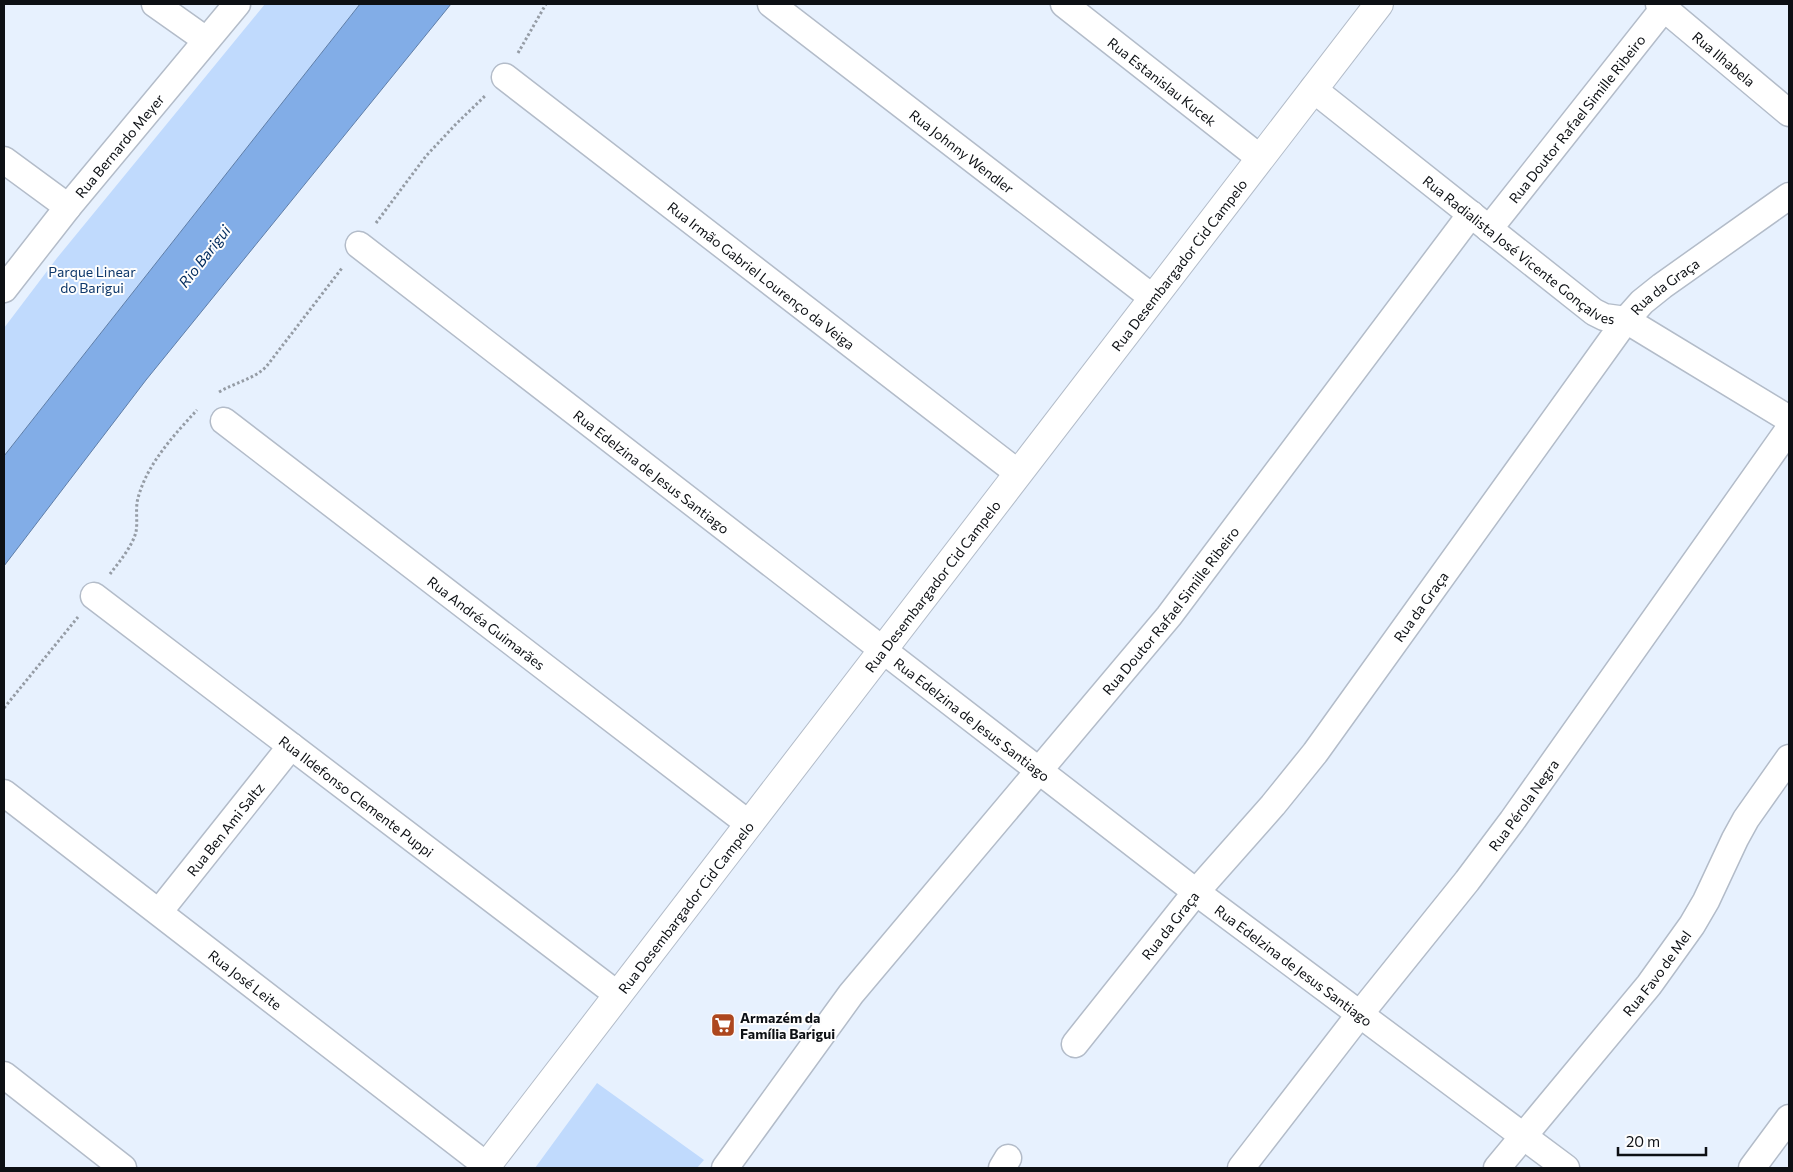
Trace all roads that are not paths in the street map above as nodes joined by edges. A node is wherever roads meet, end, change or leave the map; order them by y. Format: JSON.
{"nodes":[{"id":1,"x":155,"y":4,"type":"edge"},
{"id":2,"x":237,"y":4,"type":"edge"},
{"id":3,"x":772,"y":4,"type":"edge"},
{"id":4,"x":1064,"y":4,"type":"edge"},
{"id":5,"x":1379,"y":4,"type":"edge"},
{"id":6,"x":1662,"y":6,"type":"edge"},
{"id":7,"x":206,"y":40,"type":"junction"},
{"id":8,"x":505,"y":78,"type":"road end"},
{"id":9,"x":1313,"y":90,"type":"junction"},
{"id":10,"x":1789,"y":112,"type":"edge"},
{"id":11,"x":1260,"y":158,"type":"junction"},
{"id":12,"x":4,"y":160,"type":"edge"},
{"id":13,"x":1789,"y":196,"type":"edge"},
{"id":14,"x":68,"y":206,"type":"junction"},
{"id":15,"x":1480,"y":221,"type":"junction"},
{"id":16,"x":359,"y":245,"type":"road end"},
{"id":17,"x":4,"y":289,"type":"edge"},
{"id":18,"x":1153,"y":298,"type":"junction"},
{"id":19,"x":1626,"y":320,"type":"junction"},
{"id":20,"x":1789,"y":419,"type":"edge"},
{"id":21,"x":224,"y":422,"type":"dead end"},
{"id":22,"x":1789,"y":429,"type":"edge"},
{"id":23,"x":1018,"y":473,"type":"junction"},
{"id":24,"x":94,"y":596,"type":"road end"},
{"id":25,"x":883,"y":650,"type":"junction"},
{"id":26,"x":290,"y":746,"type":"junction"},
{"id":27,"x":1789,"y":758,"type":"edge"},
{"id":28,"x":1039,"y":770,"type":"junction"},
{"id":29,"x":4,"y":793,"type":"edge"},
{"id":30,"x":749,"y":824,"type":"junction"},
{"id":31,"x":1196,"y":892,"type":"junction"},
{"id":32,"x":159,"y":912,"type":"junction"},
{"id":33,"x":618,"y":995,"type":"junction"},
{"id":34,"x":1360,"y":1014,"type":"junction"},
{"id":35,"x":1075,"y":1044,"type":"dead end"},
{"id":36,"x":4,"y":1075,"type":"edge"},
{"id":37,"x":1789,"y":1118,"type":"edge"},
{"id":38,"x":1523,"y":1136,"type":"junction"},
{"id":39,"x":486,"y":1167,"type":"edge"},
{"id":40,"x":123,"y":1168,"type":"edge"},
{"id":41,"x":725,"y":1168,"type":"edge"},
{"id":42,"x":1241,"y":1168,"type":"edge"},
{"id":43,"x":1497,"y":1168,"type":"edge"},
{"id":44,"x":1566,"y":1168,"type":"edge"},
{"id":45,"x":1752,"y":1168,"type":"edge"}],
"edges":[{"from":1,"to":7,"type":"street"},
{"from":2,"to":7,"type":"street","name":"Rua Bernardo Meyer"},
{"from":3,"to":18,"type":"street","name":"Rua Johnny Wendler"},
{"from":4,"to":11,"type":"street","name":"Rua Estanislau Kucek"},
{"from":5,"to":9,"type":"street","name":"Rua Desembargador Cid Campelo"},
{"from":6,"to":10,"type":"street","name":"Rua Ilhabela"},
{"from":6,"to":15,"type":"street","name":"Rua Doutor Rafael Simille Ribeiro"},
{"from":7,"to":14,"type":"street","name":"Rua Bernardo Meyer"},
{"from":8,"to":23,"type":"street","name":"Rua Irmão Gabriel Lourenço da Veiga"},
{"from":9,"to":11,"type":"street","name":"Rua Desembargador Cid Campelo"},
{"from":9,"to":15,"type":"street","name":"Rua Radialista José Vicente Gonçalves"},
{"from":11,"to":18,"type":"street","name":"Rua Desembargador Cid Campelo"},
{"from":12,"to":14,"type":"street"},
{"from":13,"to":19,"type":"street","name":"Rua da Graça"},
{"from":14,"to":17,"type":"street","name":"Rua Bernardo Meyer"},
{"from":15,"to":19,"type":"street","name":"Rua Radialista José Vicente Gonçalves"},
{"from":15,"to":28,"type":"street","name":"Rua Doutor Rafael Simille Ribeiro"},
{"from":16,"to":25,"type":"street","name":"Rua Edelzina de Jesus Santiago"},
{"from":18,"to":23,"type":"street","name":"Rua Desembargador Cid Campelo"},
{"from":19,"to":20,"type":"street","name":"Rua Radialista José Vicente Gonçalves"},
{"from":19,"to":31,"type":"street","name":"Rua da Graça"},
{"from":21,"to":30,"type":"street","name":"Rua Andréa Guimarães"},
{"from":22,"to":34,"type":"street","name":"Rua Pérola Negra"},
{"from":23,"to":25,"type":"street","name":"Rua Desembargador Cid Campelo"},
{"from":24,"to":26,"type":"street","name":"Rua Ildefonso Clemente Puppi"},
{"from":25,"to":28,"type":"street","name":"Rua Edelzina de Jesus Santiago"},
{"from":25,"to":30,"type":"street","name":"Rua Desembargador Cid Campelo"},
{"from":26,"to":32,"type":"street","name":"Rua Ben Ami Saltz"},
{"from":26,"to":33,"type":"street","name":"Rua Ildefonso Clemente Puppi"},
{"from":27,"to":38,"type":"street","name":"Rua Favo de Mel"},
{"from":28,"to":31,"type":"street","name":"Rua Edelzina de Jesus Santiago"},
{"from":28,"to":41,"type":"street","name":"Rua Doutor Rafael Simille Ribeiro"},
{"from":29,"to":32,"type":"street","name":"Rua José Leite"},
{"from":30,"to":33,"type":"street","name":"Rua Desembargador Cid Campelo"},
{"from":31,"to":34,"type":"street","name":"Rua Edelzina de Jesus Santiago"},
{"from":31,"to":35,"type":"street","name":"Rua da Graça"},
{"from":32,"to":39,"type":"street","name":"Rua José Leite"},
{"from":33,"to":39,"type":"street","name":"Rua Desembargador Cid Campelo"},
{"from":34,"to":38,"type":"street","name":"Rua Edelzina de Jesus Santiago"},
{"from":34,"to":42,"type":"street","name":"Rua Pérola Negra"},
{"from":36,"to":40,"type":"street"},
{"from":37,"to":45,"type":"street"},
{"from":38,"to":43,"type":"street","name":"Rua Favo de Mel"},
{"from":38,"to":44,"type":"street","name":"Rua Edelzina de Jesus Santiago"}]}
